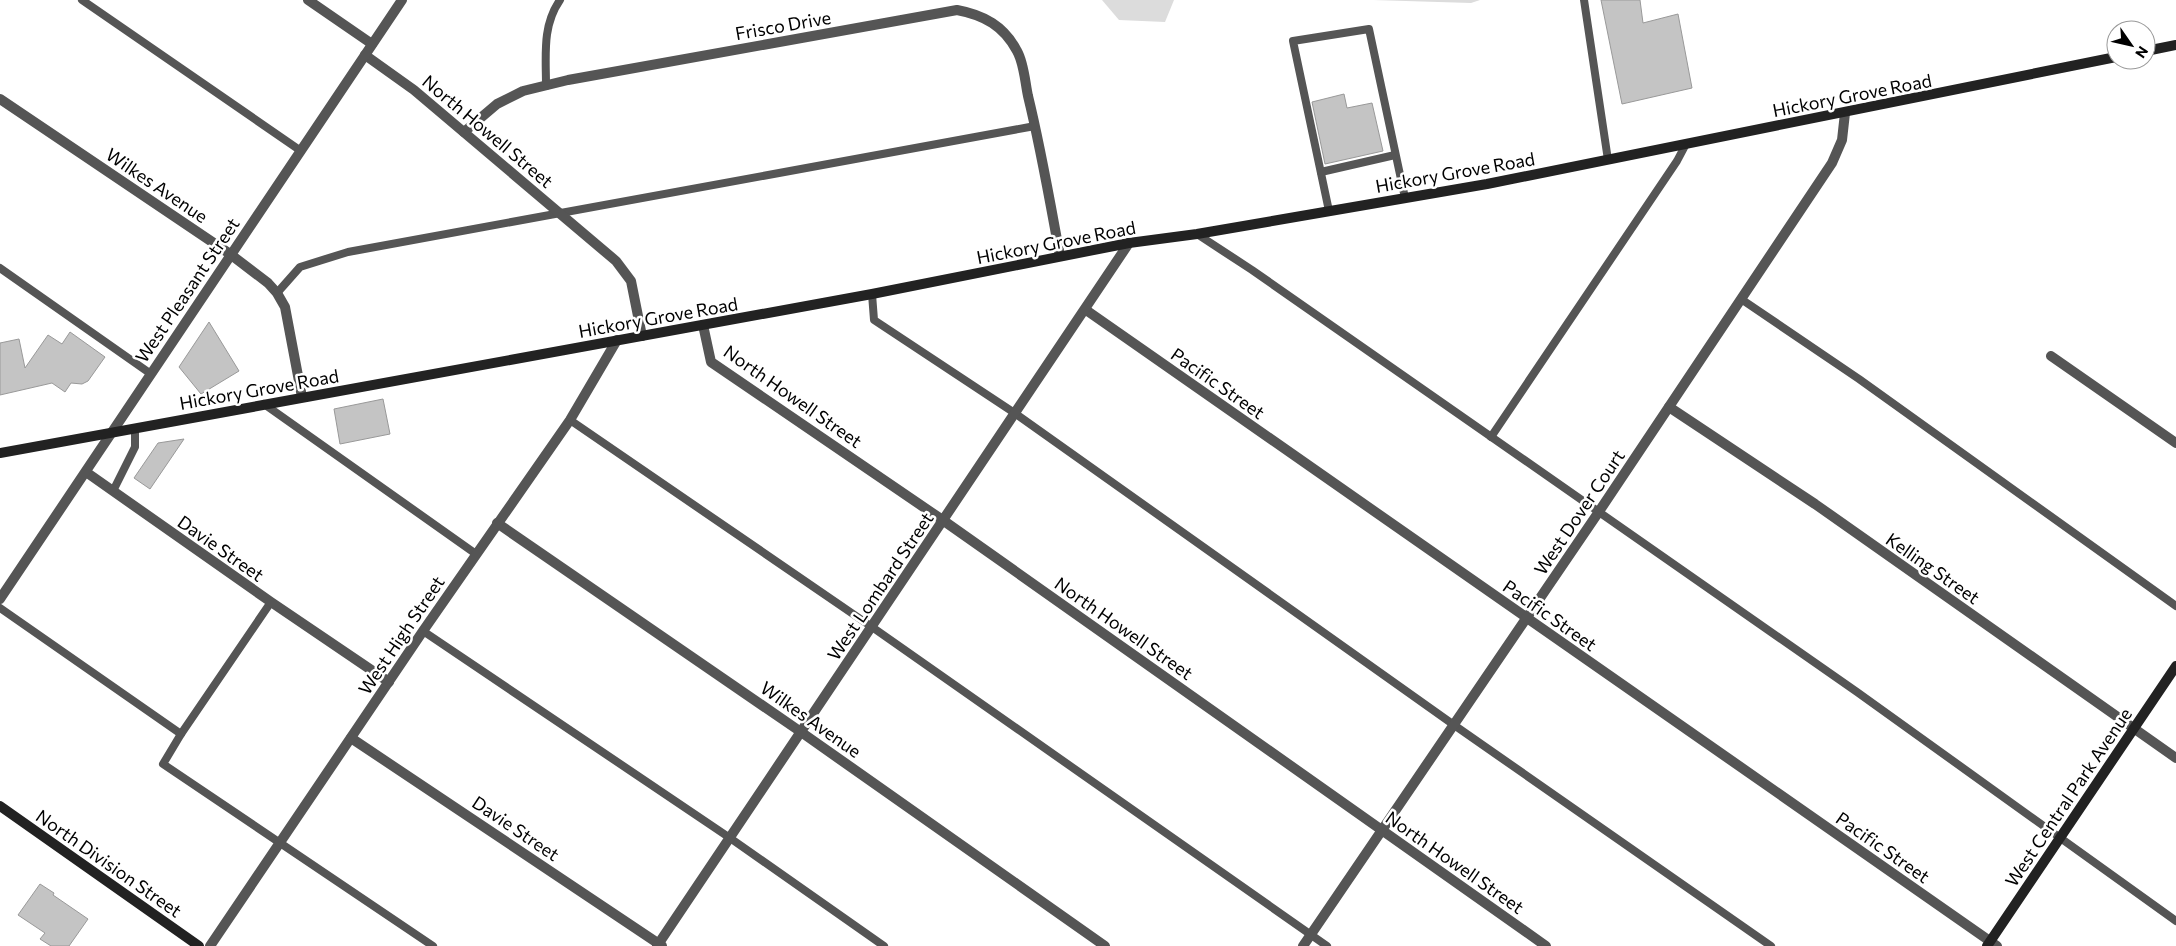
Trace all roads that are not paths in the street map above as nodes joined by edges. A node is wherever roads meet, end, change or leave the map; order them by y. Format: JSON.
{"nodes":[{"id":1,"x":82,"y":0,"type":"edge"},
{"id":2,"x":308,"y":0,"type":"edge"},
{"id":3,"x":402,"y":0,"type":"edge"},
{"id":4,"x":560,"y":0,"type":"edge"},
{"id":5,"x":1584,"y":0,"type":"edge"},
{"id":6,"x":372,"y":44,"type":"junction"},
{"id":7,"x":2176,"y":45,"type":"edge"},
{"id":8,"x":2156,"y":49,"type":"edge"},
{"id":9,"x":365,"y":55,"type":"junction"},
{"id":10,"x":2106,"y":59,"type":"edge"},
{"id":11,"x":546,"y":86,"type":"junction"},
{"id":12,"x":0,"y":99,"type":"edge"},
{"id":13,"x":1845,"y":113,"type":"junction"},
{"id":14,"x":1036,"y":126,"type":"junction"},
{"id":15,"x":464,"y":132,"type":"junction"},
{"id":16,"x":1686,"y":144,"type":"junction"},
{"id":17,"x":301,"y":151,"type":"junction"},
{"id":18,"x":1395,"y":156,"type":"junction"},
{"id":19,"x":1608,"y":160,"type":"junction"},
{"id":20,"x":1320,"y":172,"type":"junction"},
{"id":21,"x":1405,"y":198,"type":"junction"},
{"id":22,"x":1329,"y":211,"type":"junction"},
{"id":23,"x":560,"y":213,"type":"junction"},
{"id":24,"x":1197,"y":234,"type":"junction"},
{"id":25,"x":1129,"y":243,"type":"junction"},
{"id":26,"x":230,"y":254,"type":"junction"},
{"id":27,"x":1060,"y":256,"type":"junction"},
{"id":28,"x":0,"y":268,"type":"edge"},
{"id":29,"x":277,"y":293,"type":"junction"},
{"id":30,"x":872,"y":294,"type":"junction"},
{"id":31,"x":1741,"y":299,"type":"junction"},
{"id":32,"x":1086,"y":310,"type":"junction"},
{"id":33,"x":703,"y":325,"type":"junction"},
{"id":34,"x":642,"y":336,"type":"junction"},
{"id":35,"x":617,"y":340,"type":"junction"},
{"id":36,"x":2051,"y":356,"type":"dead end"},
{"id":37,"x":151,"y":374,"type":"junction"},
{"id":38,"x":302,"y":397,"type":"junction"},
{"id":39,"x":264,"y":404,"type":"junction"},
{"id":40,"x":1669,"y":407,"type":"junction"},
{"id":41,"x":1016,"y":414,"type":"junction"},
{"id":42,"x":570,"y":420,"type":"junction"},
{"id":43,"x":135,"y":428,"type":"junction"},
{"id":44,"x":112,"y":432,"type":"junction"},
{"id":45,"x":1491,"y":437,"type":"junction"},
{"id":46,"x":2176,"y":443,"type":"edge"},
{"id":47,"x":0,"y":453,"type":"edge"},
{"id":48,"x":86,"y":472,"type":"junction"},
{"id":49,"x":113,"y":490,"type":"junction"},
{"id":50,"x":1598,"y":513,"type":"junction"},
{"id":51,"x":944,"y":521,"type":"junction"},
{"id":52,"x":497,"y":523,"type":"junction"},
{"id":53,"x":476,"y":554,"type":"junction"},
{"id":54,"x":0,"y":599,"type":"edge"},
{"id":55,"x":271,"y":602,"type":"junction"},
{"id":56,"x":2176,"y":606,"type":"edge"},
{"id":57,"x":0,"y":608,"type":"edge"},
{"id":58,"x":1526,"y":618,"type":"junction"},
{"id":59,"x":872,"y":627,"type":"junction"},
{"id":60,"x":423,"y":631,"type":"junction"},
{"id":61,"x":2176,"y":666,"type":"edge"},
{"id":62,"x":389,"y":682,"type":"junction"},
{"id":63,"x":1454,"y":725,"type":"junction"},
{"id":64,"x":2134,"y":729,"type":"junction"},
{"id":65,"x":801,"y":732,"type":"junction"},
{"id":66,"x":181,"y":734,"type":"junction"},
{"id":67,"x":351,"y":738,"type":"junction"},
{"id":68,"x":2176,"y":758,"type":"edge"},
{"id":69,"x":0,"y":806,"type":"edge"},
{"id":70,"x":1382,"y":830,"type":"junction"},
{"id":71,"x":730,"y":838,"type":"junction"},
{"id":72,"x":2060,"y":838,"type":"junction"},
{"id":73,"x":280,"y":842,"type":"junction"},
{"id":74,"x":2176,"y":921,"type":"edge"},
{"id":75,"x":1311,"y":935,"type":"junction"},
{"id":76,"x":1991,"y":944,"type":"edge"},
{"id":77,"x":660,"y":945,"type":"edge"},
{"id":78,"x":199,"y":946,"type":"edge"},
{"id":79,"x":210,"y":946,"type":"edge"},
{"id":80,"x":433,"y":946,"type":"edge"},
{"id":81,"x":884,"y":946,"type":"edge"},
{"id":82,"x":1105,"y":946,"type":"edge"},
{"id":83,"x":1303,"y":946,"type":"edge"},
{"id":84,"x":1328,"y":946,"type":"edge"},
{"id":85,"x":1546,"y":946,"type":"edge"},
{"id":86,"x":1771,"y":946,"type":"edge"}],
"edges":[{"from":1,"to":17,"type":"lane"},
{"from":2,"to":6,"type":"street"},
{"from":3,"to":6,"type":"street","name":"West Pleasant Street"},
{"from":4,"to":11,"type":"lane"},
{"from":5,"to":19,"type":"lane"},
{"from":6,"to":9,"type":"street","name":"West Pleasant Street"},
{"from":7,"to":8,"type":"main road"},
{"from":9,"to":15,"type":"street","name":"North Howell Street"},
{"from":9,"to":17,"type":"street","name":"West Pleasant Street"},
{"from":10,"to":13,"type":"main road","name":"Hickory Grove Road"},
{"from":11,"to":14,"type":"street","name":"Frisco Drive"},
{"from":11,"to":15,"type":"street","name":"Frisco Drive"},
{"from":12,"to":26,"type":"street","name":"Wilkes Avenue"},
{"from":13,"to":16,"type":"main road","name":"Hickory Grove Road"},
{"from":13,"to":31,"type":"street","name":"West Dover Court"},
{"from":14,"to":23,"type":"lane"},
{"from":14,"to":27,"type":"street","name":"Frisco Drive"},
{"from":15,"to":23,"type":"street","name":"North Howell Street"},
{"from":16,"to":19,"type":"main road","name":"Hickory Grove Road"},
{"from":16,"to":45,"type":"lane"},
{"from":17,"to":26,"type":"street","name":"West Pleasant Street"},
{"from":18,"to":20,"type":"lane"},
{"from":18,"to":20,"type":"lane"},
{"from":18,"to":21,"type":"lane"},
{"from":19,"to":21,"type":"main road","name":"Hickory Grove Road"},
{"from":20,"to":22,"type":"lane"},
{"from":21,"to":22,"type":"main road","name":"Hickory Grove Road"},
{"from":22,"to":24,"type":"main road","name":"Hickory Grove Road"},
{"from":23,"to":29,"type":"lane"},
{"from":23,"to":34,"type":"street","name":"North Howell Street"},
{"from":24,"to":25,"type":"main road","name":"Hickory Grove Road"},
{"from":24,"to":45,"type":"lane"},
{"from":25,"to":27,"type":"main road","name":"Hickory Grove Road"},
{"from":25,"to":32,"type":"street","name":"West Lombard Street"},
{"from":26,"to":29,"type":"street","name":"Wilkes Avenue"},
{"from":26,"to":37,"type":"street","name":"West Pleasant Street"},
{"from":27,"to":30,"type":"main road","name":"Hickory Grove Road"},
{"from":28,"to":37,"type":"lane"},
{"from":29,"to":38,"type":"street","name":"Wilkes Avenue"},
{"from":30,"to":33,"type":"main road","name":"Hickory Grove Road"},
{"from":30,"to":41,"type":"lane"},
{"from":31,"to":40,"type":"street","name":"West Dover Court"},
{"from":31,"to":56,"type":"lane"},
{"from":32,"to":41,"type":"street","name":"West Lombard Street"},
{"from":32,"to":58,"type":"street","name":"Pacific Street"},
{"from":33,"to":34,"type":"main road","name":"Hickory Grove Road"},
{"from":33,"to":51,"type":"street","name":"North Howell Street"},
{"from":34,"to":35,"type":"main road","name":"Hickory Grove Road"},
{"from":35,"to":38,"type":"main road","name":"Hickory Grove Road"},
{"from":35,"to":42,"type":"street","name":"West High Street"},
{"from":36,"to":46,"type":"street"},
{"from":37,"to":44,"type":"street","name":"West Pleasant Street"},
{"from":38,"to":39,"type":"main road","name":"Hickory Grove Road"},
{"from":39,"to":43,"type":"main road","name":"Hickory Grove Road"},
{"from":39,"to":53,"type":"lane"},
{"from":40,"to":50,"type":"street","name":"West Dover Court"},
{"from":40,"to":64,"type":"street","name":"Kelling Street"},
{"from":41,"to":51,"type":"street","name":"West Lombard Street"},
{"from":41,"to":63,"type":"lane"},
{"from":42,"to":52,"type":"street","name":"West High Street"},
{"from":42,"to":59,"type":"lane"},
{"from":43,"to":44,"type":"main road","name":"Hickory Grove Road"},
{"from":43,"to":49,"type":"lane"},
{"from":44,"to":47,"type":"main road","name":"Hickory Grove Road"},
{"from":44,"to":48,"type":"street","name":"West Pleasant Street"},
{"from":45,"to":50,"type":"lane"},
{"from":48,"to":49,"type":"street","name":"Davie Street"},
{"from":48,"to":54,"type":"street","name":"West Pleasant Street"},
{"from":49,"to":55,"type":"street","name":"Davie Street"},
{"from":50,"to":58,"type":"street","name":"West Dover Court"},
{"from":50,"to":72,"type":"lane"},
{"from":51,"to":59,"type":"street","name":"West Lombard Street"},
{"from":51,"to":70,"type":"street","name":"North Howell Street"},
{"from":52,"to":53,"type":"street","name":"West High Street"},
{"from":52,"to":65,"type":"street","name":"Wilkes Avenue"},
{"from":53,"to":60,"type":"street","name":"West High Street"},
{"from":55,"to":62,"type":"street","name":"Davie Street"},
{"from":55,"to":66,"type":"lane"},
{"from":57,"to":66,"type":"lane"},
{"from":58,"to":63,"type":"street","name":"West Dover Court"},
{"from":58,"to":76,"type":"street","name":"Pacific Street"},
{"from":59,"to":65,"type":"street","name":"West Lombard Street"},
{"from":59,"to":75,"type":"lane"},
{"from":60,"to":62,"type":"street","name":"West High Street"},
{"from":60,"to":71,"type":"lane"},
{"from":61,"to":64,"type":"main road","name":"West Central Park Avenue"},
{"from":62,"to":67,"type":"street","name":"West High Street"},
{"from":63,"to":70,"type":"street","name":"West Dover Court"},
{"from":63,"to":86,"type":"lane"},
{"from":64,"to":68,"type":"street","name":"Kelling Street"},
{"from":64,"to":72,"type":"main road","name":"West Central Park Avenue"},
{"from":65,"to":71,"type":"street","name":"West Lombard Street"},
{"from":65,"to":82,"type":"street","name":"Wilkes Avenue"},
{"from":66,"to":73,"type":"lane"},
{"from":67,"to":73,"type":"street","name":"West High Street"},
{"from":67,"to":77,"type":"street","name":"Davie Street"},
{"from":69,"to":78,"type":"main road","name":"North Division Street"},
{"from":70,"to":75,"type":"street","name":"West Dover Court"},
{"from":70,"to":85,"type":"street","name":"North Howell Street"},
{"from":71,"to":77,"type":"street","name":"West Lombard Street"},
{"from":71,"to":81,"type":"lane"},
{"from":72,"to":74,"type":"lane"},
{"from":72,"to":76,"type":"main road","name":"West Central Park Avenue"},
{"from":73,"to":79,"type":"street","name":"West High Street"},
{"from":73,"to":80,"type":"lane"},
{"from":75,"to":83,"type":"street","name":"West Dover Court"},
{"from":75,"to":84,"type":"lane"}]}
